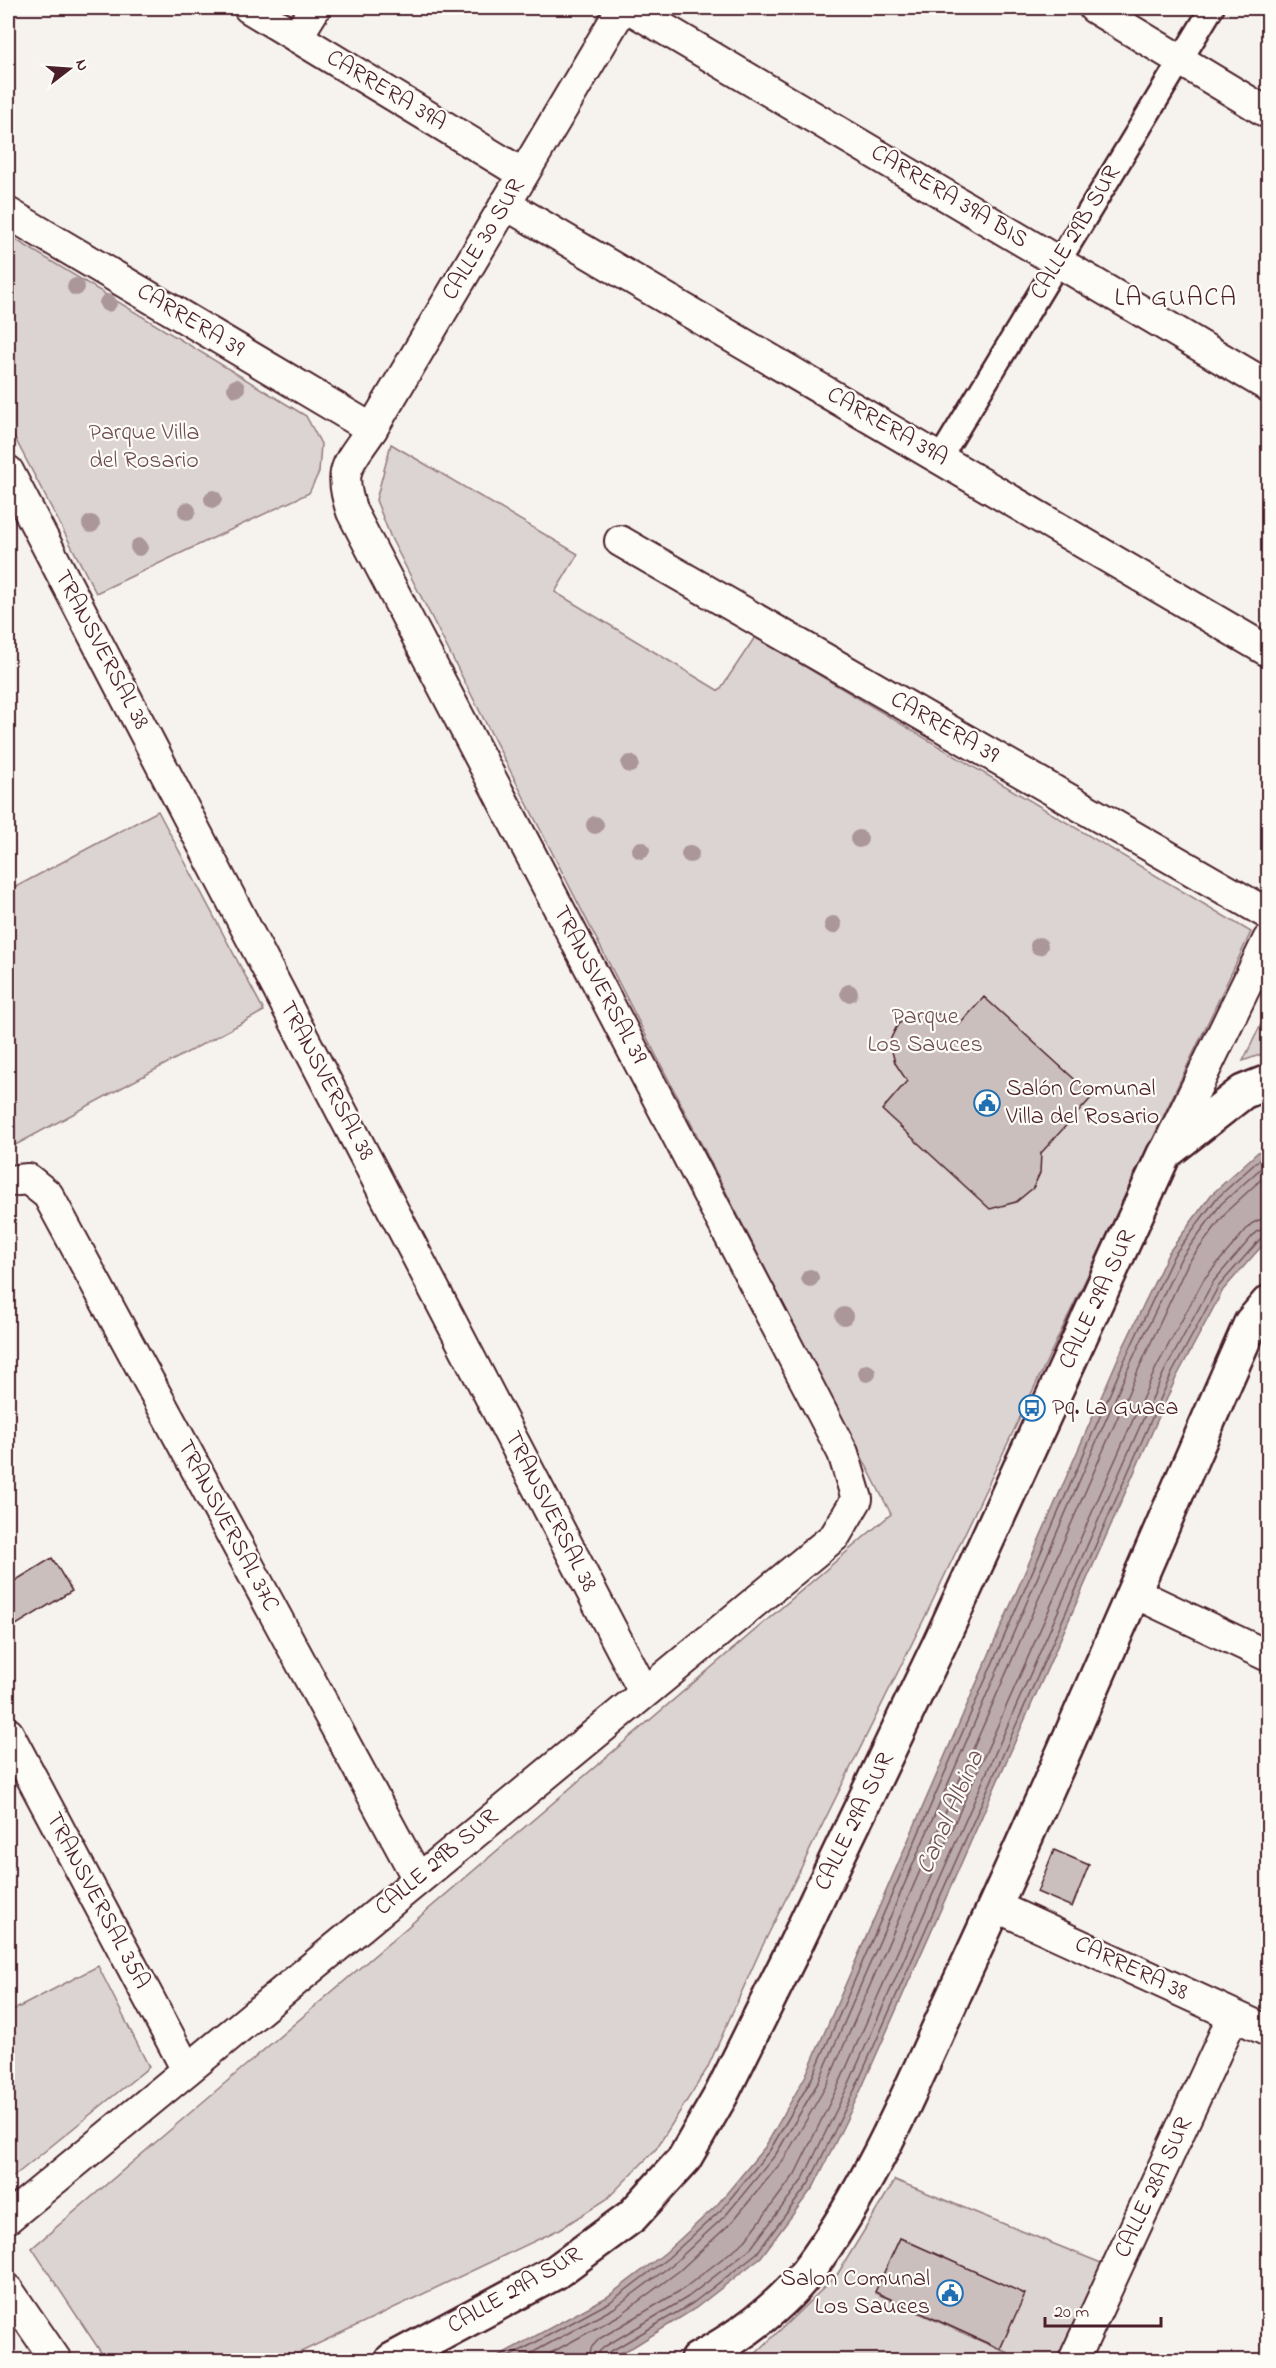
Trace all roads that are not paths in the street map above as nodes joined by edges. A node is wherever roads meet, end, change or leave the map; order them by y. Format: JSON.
{"nodes":[{"id":1,"x":249,"y":8,"type":"edge"},
{"id":2,"x":315,"y":8,"type":"edge"},
{"id":3,"x":622,"y":8,"type":"edge"},
{"id":4,"x":629,"y":8,"type":"edge"},
{"id":5,"x":1094,"y":8,"type":"edge"},
{"id":6,"x":1212,"y":8,"type":"edge"},
{"id":7,"x":297,"y":37,"type":"junction"},
{"id":8,"x":1180,"y":60,"type":"junction"},
{"id":9,"x":1269,"y":113,"type":"edge"},
{"id":10,"x":524,"y":174,"type":"junction"},
{"id":11,"x":506,"y":204,"type":"junction"},
{"id":12,"x":8,"y":213,"type":"edge"},
{"id":13,"x":1059,"y":262,"type":"junction"},
{"id":14,"x":1269,"y":386,"type":"edge"},
{"id":15,"x":372,"y":429,"type":"junction"},
{"id":16,"x":940,"y":458,"type":"junction"},
{"id":17,"x":8,"y":471,"type":"edge"},
{"id":18,"x":345,"y":471,"type":"joint"},
{"id":19,"x":620,"y":541,"type":"dead end"},
{"id":20,"x":1269,"y":651,"type":"edge"},
{"id":21,"x":1269,"y":914,"type":"edge"},
{"id":22,"x":1269,"y":940,"type":"edge"},
{"id":23,"x":1269,"y":1082,"type":"edge"},
{"id":24,"x":1164,"y":1154,"type":"junction"},
{"id":25,"x":18,"y":1180,"type":"edge"},
{"id":26,"x":1269,"y":1303,"type":"edge"},
{"id":27,"x":857,"y":1499,"type":"joint"},
{"id":28,"x":1132,"y":1592,"type":"junction"},
{"id":29,"x":1269,"y":1656,"type":"edge"},
{"id":30,"x":644,"y":1692,"type":"junction"},
{"id":31,"x":8,"y":1733,"type":"edge"},
{"id":32,"x":418,"y":1879,"type":"junction"},
{"id":33,"x":995,"y":1906,"type":"junction"},
{"id":34,"x":1233,"y":2016,"type":"junction"},
{"id":35,"x":1269,"y":2031,"type":"edge"},
{"id":36,"x":187,"y":2070,"type":"junction"},
{"id":37,"x":8,"y":2218,"type":"edge"},
{"id":38,"x":8,"y":2290,"type":"edge"},
{"id":39,"x":56,"y":2361,"type":"edge"},
{"id":40,"x":392,"y":2361,"type":"edge"},
{"id":41,"x":697,"y":2361,"type":"edge"},
{"id":42,"x":1074,"y":2361,"type":"edge"}],
"edges":[{"from":1,"to":7,"type":"street","name":"CARRERA 39A"},
{"from":2,"to":7,"type":"street"},
{"from":3,"to":10,"type":"street","name":"CALLE 30 SUR"},
{"from":4,"to":13,"type":"street","name":"CARRERA 39A BIS"},
{"from":5,"to":8,"type":"street"},
{"from":6,"to":8,"type":"street","name":"CALLE 29B SUR"},
{"from":7,"to":10,"type":"street","name":"CARRERA 39A"},
{"from":8,"to":9,"type":"street"},
{"from":8,"to":13,"type":"street","name":"CALLE 29B SUR"},
{"from":10,"to":11,"type":"street","name":"CALLE 30 SUR"},
{"from":11,"to":15,"type":"street","name":"CALLE 30 SUR"},
{"from":11,"to":16,"type":"street","name":"CARRERA 39A"},
{"from":12,"to":15,"type":"street","name":"CARRERA 39"},
{"from":13,"to":14,"type":"street","name":"CARRERA 39A BIS"},
{"from":13,"to":16,"type":"street","name":"CALLE 29B SUR"},
{"from":15,"to":18,"type":"street","name":"CALLE 30 SUR"},
{"from":16,"to":20,"type":"street","name":"CARRERA 39A"},
{"from":17,"to":30,"type":"street","name":"TRANSVERSAL 38"},
{"from":18,"to":27,"type":"street","name":"TRANSVERSAL 39"},
{"from":19,"to":21,"type":"street","name":"CARRERA 39"},
{"from":22,"to":24,"type":"street","name":"CALLE 29A SUR"},
{"from":23,"to":24,"type":"street","name":"CALLE 29A SUR"},
{"from":24,"to":40,"type":"street","name":"CALLE 29A SUR"},
{"from":25,"to":32,"type":"street","name":"TRANSVERSAL 37C"},
{"from":26,"to":28,"type":"street"},
{"from":27,"to":30,"type":"street","name":"CALLE 29B SUR"},
{"from":28,"to":29,"type":"street"},
{"from":28,"to":33,"type":"street"},
{"from":30,"to":32,"type":"street","name":"CALLE 29B SUR"},
{"from":31,"to":36,"type":"street","name":"TRANSVERSAL 35A"},
{"from":32,"to":36,"type":"street","name":"CALLE 29B SUR"},
{"from":33,"to":34,"type":"street","name":"CARRERA 38"},
{"from":33,"to":41,"type":"street"},
{"from":34,"to":35,"type":"street","name":"CARRERA 38"},
{"from":34,"to":42,"type":"street","name":"CALLE 28A SUR"},
{"from":36,"to":37,"type":"street","name":"CALLE 29B SUR"},
{"from":38,"to":39,"type":"street"}]}
